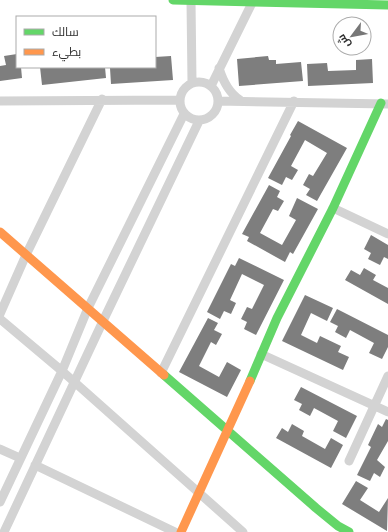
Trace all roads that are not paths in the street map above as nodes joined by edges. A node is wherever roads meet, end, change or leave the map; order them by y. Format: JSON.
{"nodes":[{"id":1,"x":173,"y":0,"type":"edge"},
{"id":2,"x":191,"y":1,"type":"edge"},
{"id":3,"x":252,"y":3,"type":"junction"},
{"id":4,"x":388,"y":5,"type":"edge"},
{"id":5,"x":219,"y":68,"type":"junction"},
{"id":6,"x":192,"y":82,"type":"junction"},
{"id":7,"x":212,"y":86,"type":"junction"},
{"id":8,"x":102,"y":99,"type":"junction"},
{"id":9,"x":179,"y":100,"type":"junction"},
{"id":10,"x":240,"y":100,"type":"junction"},
{"id":11,"x":0,"y":101,"type":"edge"},
{"id":12,"x":218,"y":101,"type":"junction"},
{"id":13,"x":294,"y":101,"type":"junction"},
{"id":14,"x":384,"y":104,"type":"edge"},
{"id":15,"x":184,"y":114,"type":"junction"},
{"id":16,"x":199,"y":121,"type":"junction"},
{"id":17,"x":333,"y":208,"type":"junction"},
{"id":18,"x":0,"y":232,"type":"edge"},
{"id":19,"x":388,"y":234,"type":"edge"},
{"id":20,"x":26,"y":255,"type":"junction"},
{"id":21,"x":88,"y":308,"type":"junction"},
{"id":22,"x":0,"y":314,"type":"edge"},
{"id":23,"x":0,"y":319,"type":"edge"},
{"id":24,"x":103,"y":322,"type":"junction"},
{"id":25,"x":261,"y":354,"type":"junction"},
{"id":26,"x":62,"y":371,"type":"junction"},
{"id":27,"x":162,"y":373,"type":"junction"},
{"id":28,"x":388,"y":376,"type":"edge"},
{"id":29,"x":75,"y":383,"type":"junction"},
{"id":30,"x":375,"y":406,"type":"junction"},
{"id":31,"x":388,"y":412,"type":"edge"},
{"id":32,"x":228,"y":431,"type":"junction"},
{"id":33,"x":0,"y":449,"type":"edge"},
{"id":34,"x":20,"y":458,"type":"junction"},
{"id":35,"x":349,"y":461,"type":"dead end"},
{"id":36,"x":35,"y":465,"type":"junction"},
{"id":37,"x":199,"y":493,"type":"junction"},
{"id":38,"x":0,"y":502,"type":"edge"},
{"id":39,"x":4,"y":532,"type":"edge"},
{"id":40,"x":175,"y":532,"type":"edge"},
{"id":41,"x":181,"y":532,"type":"edge"},
{"id":42,"x":243,"y":532,"type":"edge"},
{"id":43,"x":349,"y":532,"type":"edge"}],
"edges":[{"from":1,"to":2,"type":"main road"},
{"from":2,"to":3,"type":"main road"},
{"from":2,"to":6,"type":"street"},
{"from":3,"to":4,"type":"main road"},
{"from":3,"to":5,"type":"street"},
{"from":5,"to":7,"type":"street"},
{"from":5,"to":10,"type":"street"},
{"from":6,"to":7,"type":"street"},
{"from":6,"to":9,"type":"street"},
{"from":7,"to":12,"type":"street"},
{"from":8,"to":9,"type":"street"},
{"from":8,"to":11,"type":"street"},
{"from":8,"to":20,"type":"street"},
{"from":9,"to":15,"type":"street"},
{"from":10,"to":12,"type":"street"},
{"from":10,"to":13,"type":"street"},
{"from":12,"to":16,"type":"street"},
{"from":13,"to":14,"type":"street"},
{"from":13,"to":27,"type":"street"},
{"from":14,"to":17,"type":"main road"},
{"from":15,"to":16,"type":"street"},
{"from":15,"to":21,"type":"street"},
{"from":16,"to":24,"type":"street"},
{"from":17,"to":19,"type":"street"},
{"from":17,"to":25,"type":"main road"},
{"from":18,"to":20,"type":"main road"},
{"from":20,"to":21,"type":"main road"},
{"from":20,"to":22,"type":"street"},
{"from":21,"to":24,"type":"main road"},
{"from":21,"to":26,"type":"street"},
{"from":23,"to":26,"type":"street"},
{"from":24,"to":27,"type":"main road"},
{"from":24,"to":29,"type":"street"},
{"from":25,"to":30,"type":"street"},
{"from":25,"to":32,"type":"main road"},
{"from":26,"to":29,"type":"street"},
{"from":26,"to":34,"type":"street"},
{"from":27,"to":32,"type":"main road"},
{"from":28,"to":30,"type":"street"},
{"from":29,"to":36,"type":"street"},
{"from":29,"to":37,"type":"street"},
{"from":30,"to":31,"type":"street"},
{"from":30,"to":35,"type":"street"},
{"from":32,"to":37,"type":"main road"},
{"from":32,"to":43,"type":"main road"},
{"from":33,"to":34,"type":"street"},
{"from":34,"to":38,"type":"street"},
{"from":36,"to":39,"type":"street"},
{"from":36,"to":40,"type":"street"},
{"from":37,"to":41,"type":"main road"},
{"from":37,"to":42,"type":"street"}]}
